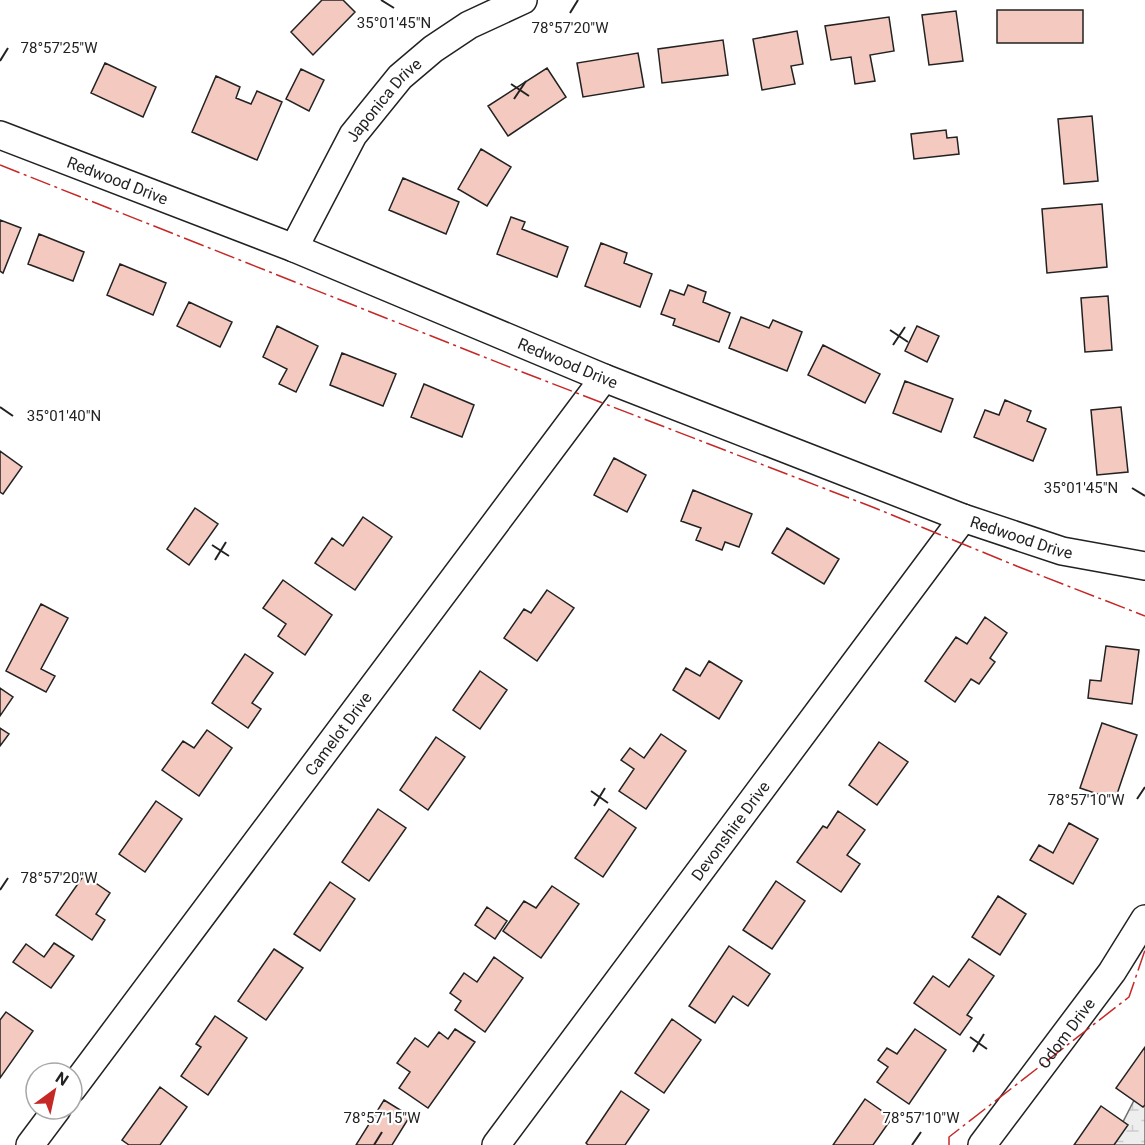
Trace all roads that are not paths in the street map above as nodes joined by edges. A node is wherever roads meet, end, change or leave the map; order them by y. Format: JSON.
{"nodes":[{"id":1,"x":523,"y":0,"type":"edge"},
{"id":2,"x":0,"y":135,"type":"edge"},
{"id":3,"x":294,"y":248,"type":"junction"},
{"id":4,"x":604,"y":378,"type":"junction"},
{"id":5,"x":963,"y":518,"type":"junction"},
{"id":6,"x":1145,"y":566,"type":"edge"},
{"id":7,"x":1145,"y":919,"type":"edge"},
{"id":8,"x":84,"y":1073,"type":"edge"},
{"id":9,"x":48,"y":1121,"type":"edge"},
{"id":10,"x":30,"y":1145,"type":"edge"},
{"id":11,"x":496,"y":1145,"type":"edge"},
{"id":12,"x":982,"y":1145,"type":"edge"}],
"edges":[{"from":1,"to":3,"type":"street","name":"Japonica Drive"},
{"from":2,"to":3,"type":"street","name":"Redwood Drive"},
{"from":3,"to":4,"type":"street","name":"Redwood Drive"},
{"from":4,"to":5,"type":"street","name":"Redwood Drive"},
{"from":4,"to":8,"type":"street","name":"Camelot Drive"},
{"from":5,"to":6,"type":"street","name":"Redwood Drive"},
{"from":5,"to":11,"type":"street","name":"Devonshire Drive"},
{"from":7,"to":12,"type":"street","name":"Odom Drive"},
{"from":9,"to":10,"type":"street"}]}
